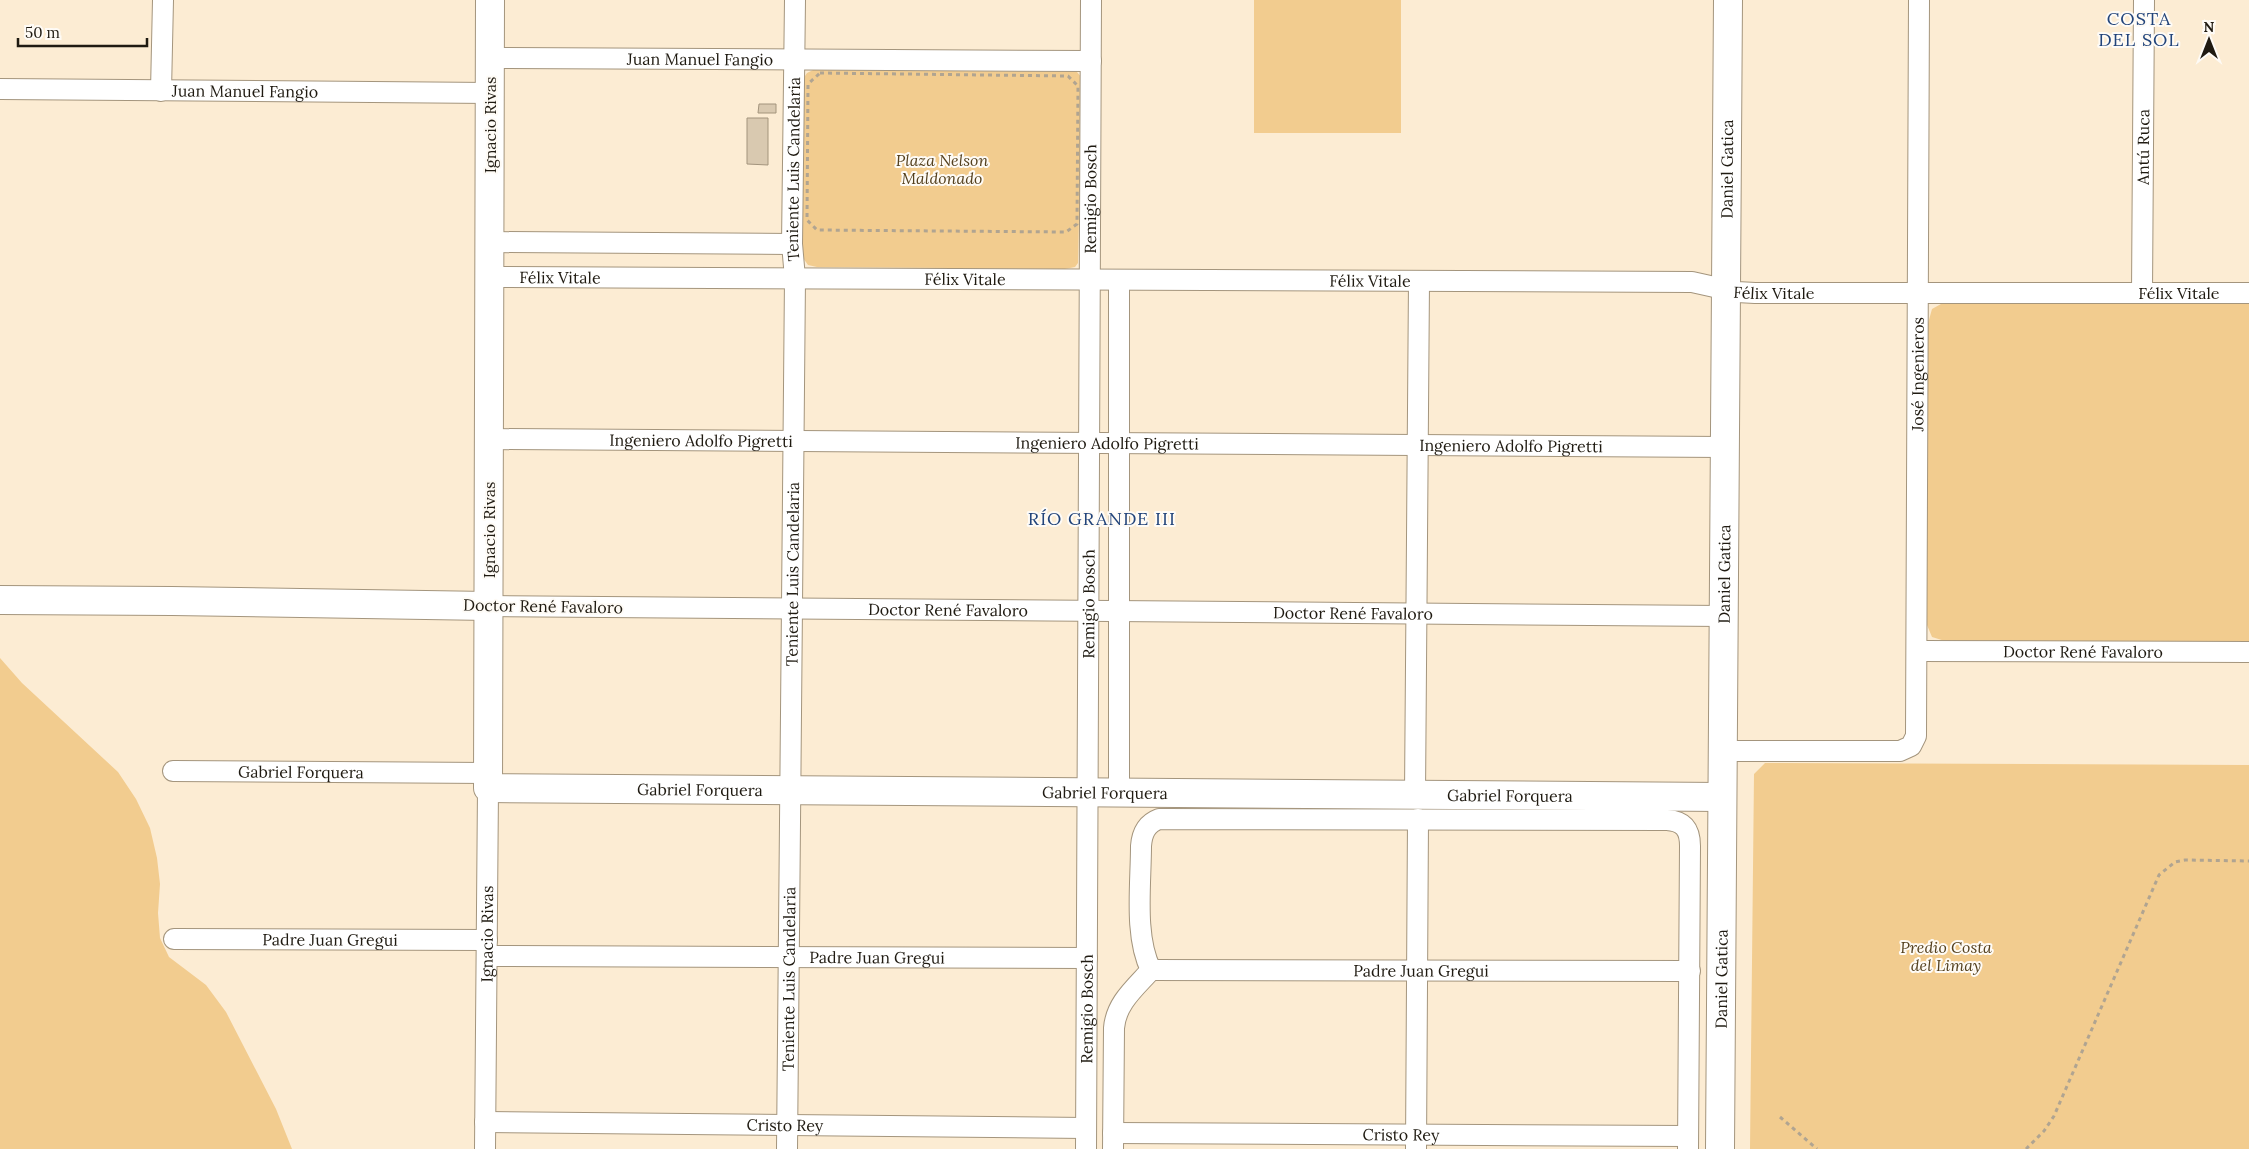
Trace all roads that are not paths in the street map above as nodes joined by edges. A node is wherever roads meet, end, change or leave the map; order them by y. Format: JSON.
{"nodes":[{"id":1,"x":163,"y":0,"type":"edge"},
{"id":2,"x":490,"y":0,"type":"edge"},
{"id":3,"x":795,"y":0,"type":"edge"},
{"id":4,"x":1092,"y":0,"type":"edge"},
{"id":5,"x":1728,"y":0,"type":"edge"},
{"id":6,"x":1919,"y":0,"type":"edge"},
{"id":7,"x":2144,"y":0,"type":"edge"},
{"id":8,"x":490,"y":58,"type":"junction"},
{"id":9,"x":794,"y":60,"type":"junction"},
{"id":10,"x":1091,"y":61,"type":"junction"},
{"id":11,"x":0,"y":89,"type":"edge"},
{"id":12,"x":161,"y":90,"type":"junction"},
{"id":13,"x":490,"y":93,"type":"junction"},
{"id":14,"x":490,"y":242,"type":"junction"},
{"id":15,"x":792,"y":244,"type":"junction"},
{"id":16,"x":490,"y":277,"type":"junction"},
{"id":17,"x":795,"y":278,"type":"junction"},
{"id":18,"x":1088,"y":280,"type":"junction"},
{"id":19,"x":1119,"y":280,"type":"junction"},
{"id":20,"x":1419,"y":281,"type":"junction"},
{"id":21,"x":1726,"y":289,"type":"junction"},
{"id":22,"x":1918,"y":293,"type":"junction"},
{"id":23,"x":2142,"y":293,"type":"junction"},
{"id":24,"x":2249,"y":293,"type":"edge"},
{"id":25,"x":489,"y":439,"type":"junction"},
{"id":26,"x":794,"y":441,"type":"junction"},
{"id":27,"x":1088,"y":443,"type":"junction"},
{"id":28,"x":1119,"y":443,"type":"junction"},
{"id":29,"x":1418,"y":445,"type":"junction"},
{"id":30,"x":1724,"y":447,"type":"junction"},
{"id":31,"x":0,"y":600,"type":"edge"},
{"id":32,"x":488,"y":606,"type":"junction"},
{"id":33,"x":792,"y":609,"type":"junction"},
{"id":34,"x":1088,"y":611,"type":"junction"},
{"id":35,"x":1119,"y":611,"type":"junction"},
{"id":36,"x":1416,"y":614,"type":"junction"},
{"id":37,"x":1724,"y":616,"type":"junction"},
{"id":38,"x":1918,"y":651,"type":"junction"},
{"id":39,"x":2249,"y":652,"type":"edge"},
{"id":40,"x":1723,"y":751,"type":"junction"},
{"id":41,"x":173,"y":771,"type":"dead end"},
{"id":42,"x":488,"y":780,"type":"junction"},
{"id":43,"x":790,"y":790,"type":"junction"},
{"id":44,"x":1088,"y":792,"type":"junction"},
{"id":45,"x":1119,"y":793,"type":"junction"},
{"id":46,"x":1722,"y":797,"type":"junction"},
{"id":47,"x":1416,"y":807,"type":"junction"},
{"id":48,"x":1684,"y":825,"type":"joint"},
{"id":49,"x":174,"y":939,"type":"dead end"},
{"id":50,"x":487,"y":948,"type":"junction"},
{"id":51,"x":788,"y":958,"type":"junction"},
{"id":52,"x":1087,"y":958,"type":"junction"},
{"id":53,"x":1151,"y":970,"type":"junction"},
{"id":54,"x":1417,"y":971,"type":"junction"},
{"id":55,"x":1690,"y":971,"type":"junction"},
{"id":56,"x":485,"y":1122,"type":"junction"},
{"id":57,"x":787,"y":1125,"type":"junction"},
{"id":58,"x":1086,"y":1128,"type":"junction"},
{"id":59,"x":1113,"y":1141,"type":"edge"},
{"id":60,"x":1416,"y":1142,"type":"edge"},
{"id":61,"x":1688,"y":1143,"type":"edge"},
{"id":62,"x":485,"y":1149,"type":"edge"},
{"id":63,"x":786,"y":1149,"type":"edge"},
{"id":64,"x":1086,"y":1149,"type":"edge"},
{"id":65,"x":1720,"y":1149,"type":"edge"}],
"edges":[{"from":1,"to":12,"type":"street"},
{"from":2,"to":8,"type":"street","name":"Ignacio Rivas"},
{"from":3,"to":9,"type":"street","name":"Teniente Luis Candelaria"},
{"from":4,"to":10,"type":"street","name":"Remigio Bosch"},
{"from":5,"to":21,"type":"street","name":"Daniel Gatica"},
{"from":6,"to":22,"type":"street","name":"José Ingenieros"},
{"from":7,"to":23,"type":"street","name":"Antú Ruca"},
{"from":8,"to":9,"type":"street","name":"Juan Manuel Fangio"},
{"from":8,"to":13,"type":"street","name":"Ignacio Rivas"},
{"from":9,"to":10,"type":"street","name":"Juan Manuel Fangio"},
{"from":9,"to":15,"type":"street","name":"Teniente Luis Candelaria"},
{"from":10,"to":18,"type":"street","name":"Remigio Bosch"},
{"from":11,"to":12,"type":"street","name":"Juan Manuel Fangio"},
{"from":12,"to":13,"type":"street","name":"Juan Manuel Fangio"},
{"from":13,"to":14,"type":"street","name":"Ignacio Rivas"},
{"from":14,"to":15,"type":"street"},
{"from":14,"to":16,"type":"street","name":"Ignacio Rivas"},
{"from":15,"to":17,"type":"street","name":"Teniente Luis Candelaria"},
{"from":16,"to":17,"type":"street","name":"Félix Vitale"},
{"from":16,"to":25,"type":"street","name":"Ignacio Rivas"},
{"from":17,"to":18,"type":"street","name":"Félix Vitale"},
{"from":17,"to":26,"type":"street","name":"Teniente Luis Candelaria"},
{"from":18,"to":19,"type":"street","name":"Félix Vitale"},
{"from":18,"to":27,"type":"street","name":"Remigio Bosch"},
{"from":19,"to":20,"type":"street","name":"Félix Vitale"},
{"from":19,"to":28,"type":"street","name":"Remigio Bosch"},
{"from":20,"to":21,"type":"street","name":"Félix Vitale"},
{"from":20,"to":29,"type":"street"},
{"from":21,"to":22,"type":"street","name":"Félix Vitale"},
{"from":21,"to":30,"type":"street","name":"Daniel Gatica"},
{"from":22,"to":23,"type":"street","name":"Félix Vitale"},
{"from":22,"to":38,"type":"street","name":"José Ingenieros"},
{"from":23,"to":24,"type":"street","name":"Félix Vitale"},
{"from":25,"to":26,"type":"street","name":"Ingeniero Adolfo Pigretti"},
{"from":25,"to":32,"type":"street","name":"Ignacio Rivas"},
{"from":26,"to":27,"type":"street","name":"Ingeniero Adolfo Pigretti"},
{"from":26,"to":33,"type":"street","name":"Teniente Luis Candelaria"},
{"from":27,"to":28,"type":"street","name":"Ingeniero Adolfo Pigretti"},
{"from":27,"to":34,"type":"street","name":"Remigio Bosch"},
{"from":28,"to":29,"type":"street","name":"Ingeniero Adolfo Pigretti"},
{"from":28,"to":35,"type":"street","name":"Remigio Bosch"},
{"from":29,"to":30,"type":"street","name":"Ingeniero Adolfo Pigretti"},
{"from":29,"to":36,"type":"street"},
{"from":30,"to":37,"type":"street","name":"Daniel Gatica"},
{"from":31,"to":32,"type":"street","name":"Doctor René Favaloro"},
{"from":32,"to":33,"type":"street","name":"Doctor René Favaloro"},
{"from":32,"to":42,"type":"street","name":"Ignacio Rivas"},
{"from":33,"to":34,"type":"street","name":"Doctor René Favaloro"},
{"from":33,"to":43,"type":"street","name":"Teniente Luis Candelaria"},
{"from":34,"to":35,"type":"street","name":"Doctor René Favaloro"},
{"from":34,"to":44,"type":"street","name":"Remigio Bosch"},
{"from":35,"to":36,"type":"street","name":"Doctor René Favaloro"},
{"from":35,"to":45,"type":"street","name":"Remigio Bosch"},
{"from":36,"to":37,"type":"street","name":"Doctor René Favaloro"},
{"from":36,"to":47,"type":"street"},
{"from":37,"to":40,"type":"street","name":"Daniel Gatica"},
{"from":38,"to":39,"type":"street","name":"Doctor René Favaloro"},
{"from":38,"to":40,"type":"street","name":"José Ingenieros"},
{"from":40,"to":46,"type":"street","name":"Daniel Gatica"},
{"from":41,"to":42,"type":"street","name":"Gabriel Forquera"},
{"from":42,"to":43,"type":"street","name":"Gabriel Forquera"},
{"from":42,"to":50,"type":"street","name":"Ignacio Rivas"},
{"from":43,"to":44,"type":"street","name":"Gabriel Forquera"},
{"from":43,"to":51,"type":"street","name":"Teniente Luis Candelaria"},
{"from":44,"to":45,"type":"street","name":"Gabriel Forquera"},
{"from":44,"to":52,"type":"street","name":"Remigio Bosch"},
{"from":45,"to":47,"type":"street","name":"Gabriel Forquera"},
{"from":46,"to":47,"type":"street","name":"Gabriel Forquera"},
{"from":46,"to":65,"type":"street","name":"Daniel Gatica"},
{"from":47,"to":48,"type":"street","name":"Gabriel Forquera"},
{"from":47,"to":53,"type":"street","name":"Gabriel Forquera"},
{"from":47,"to":54,"type":"street"},
{"from":48,"to":55,"type":"street","name":"Daniel Gatica"},
{"from":49,"to":50,"type":"street","name":"Padre Juan Gregui"},
{"from":50,"to":51,"type":"street","name":"Padre Juan Gregui"},
{"from":50,"to":56,"type":"street","name":"Ignacio Rivas"},
{"from":51,"to":52,"type":"street","name":"Padre Juan Gregui"},
{"from":51,"to":57,"type":"street","name":"Teniente Luis Candelaria"},
{"from":52,"to":58,"type":"street","name":"Remigio Bosch"},
{"from":53,"to":54,"type":"street","name":"Padre Juan Gregui"},
{"from":53,"to":59,"type":"street","name":"Remigio Bosch"},
{"from":54,"to":55,"type":"street","name":"Padre Juan Gregui"},
{"from":54,"to":60,"type":"street"},
{"from":55,"to":61,"type":"street","name":"Daniel Gatica"},
{"from":56,"to":57,"type":"street","name":"Cristo Rey"},
{"from":56,"to":62,"type":"street","name":"Ignacio Rivas"},
{"from":57,"to":58,"type":"street","name":"Cristo Rey"},
{"from":57,"to":63,"type":"street","name":"Teniente Luis Candelaria"},
{"from":58,"to":64,"type":"street","name":"Remigio Bosch"},
{"from":59,"to":60,"type":"street","name":"Cristo Rey"},
{"from":60,"to":61,"type":"street","name":"Cristo Rey"}]}
